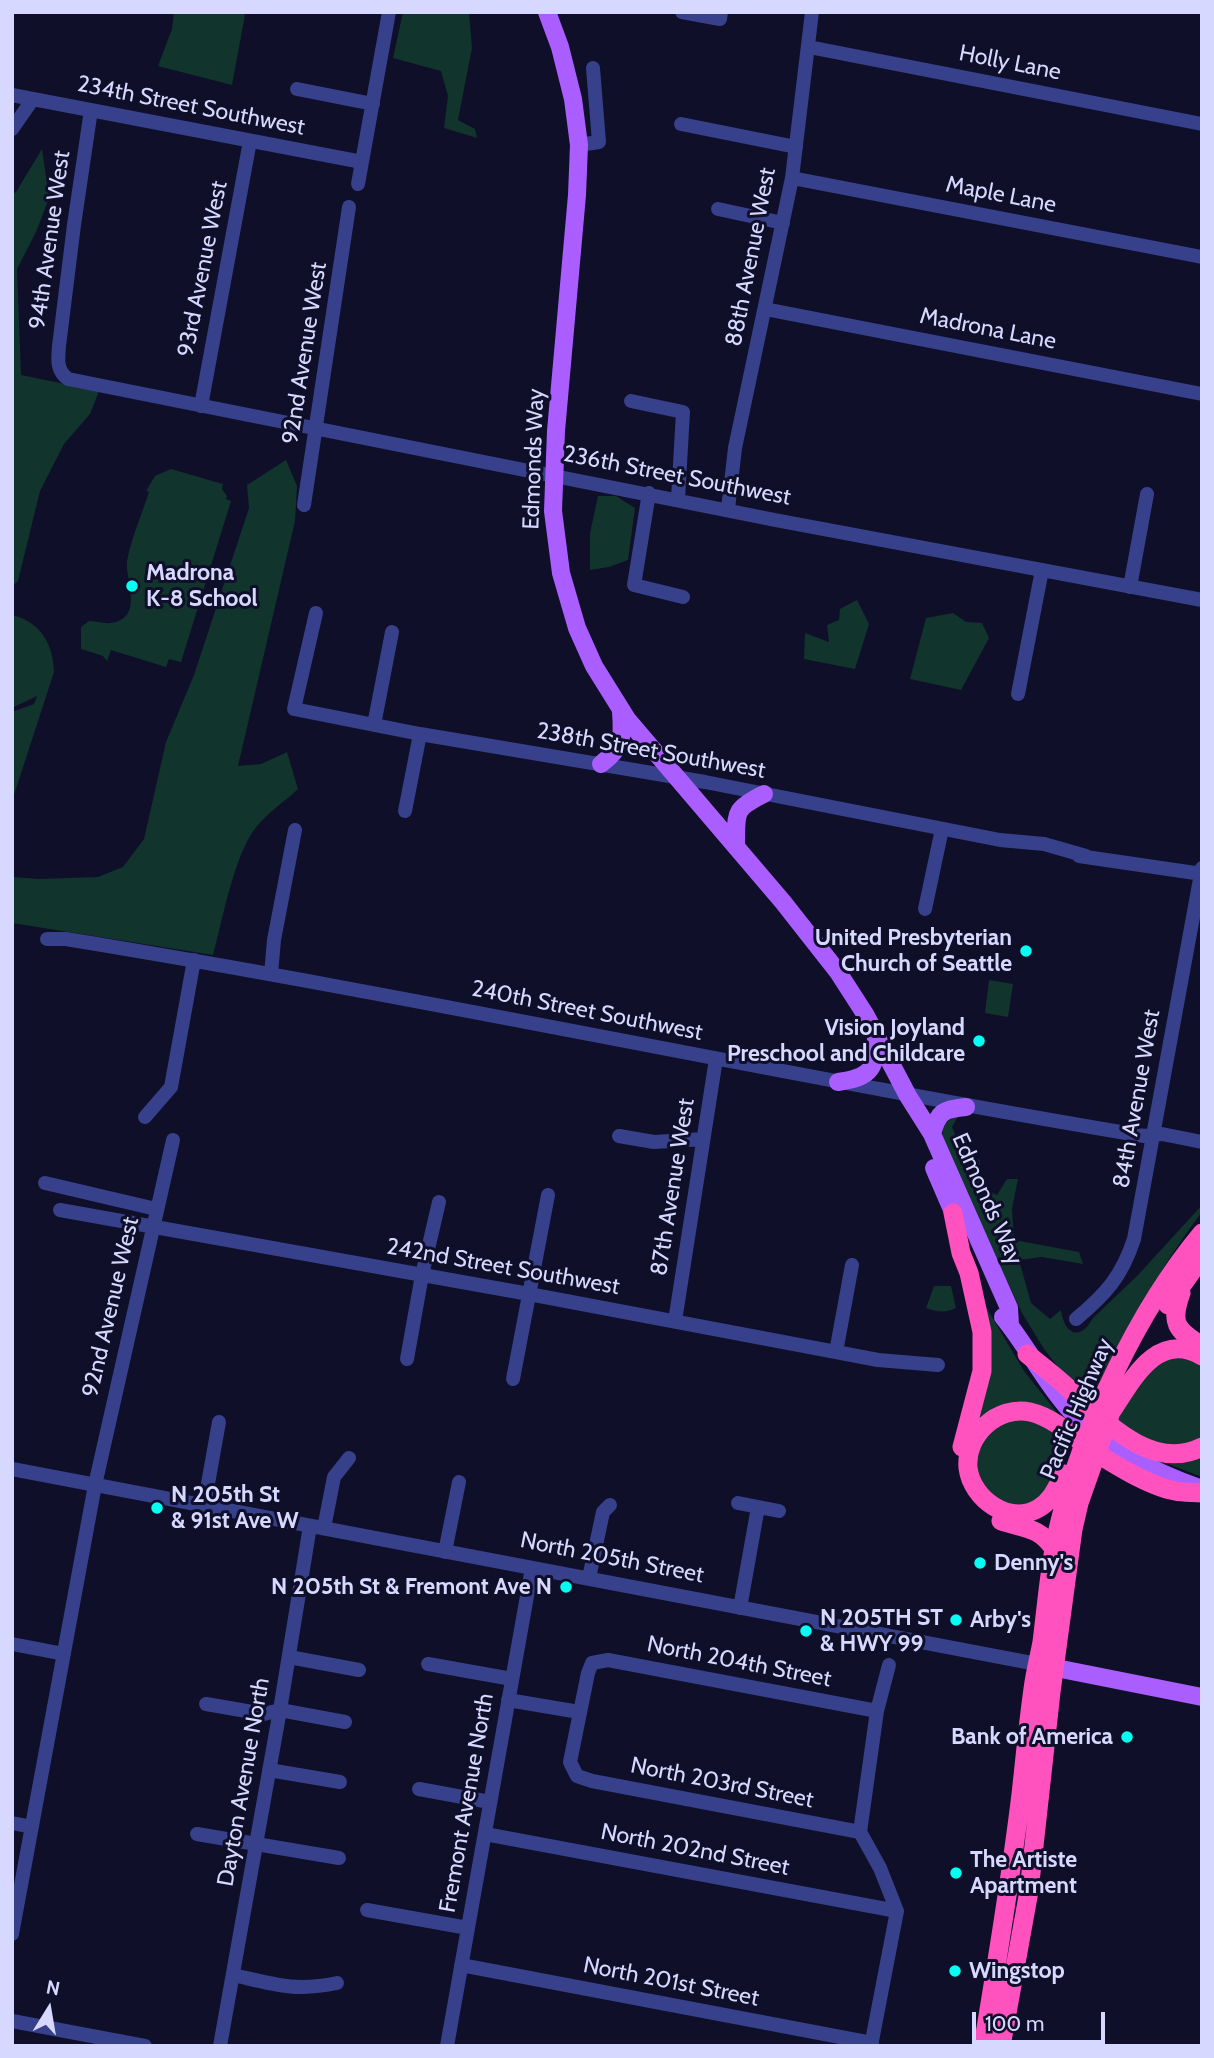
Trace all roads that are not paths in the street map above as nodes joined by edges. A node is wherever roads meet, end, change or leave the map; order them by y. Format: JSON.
{"nodes":[{"id":1,"x":389,"y":12,"type":"edge"},
{"id":2,"x":547,"y":12,"type":"edge"},
{"id":3,"x":682,"y":12,"type":"edge"},
{"id":4,"x":812,"y":12,"type":"edge"},
{"id":5,"x":720,"y":16,"type":"edge"},
{"id":6,"x":809,"y":47,"type":"junction"},
{"id":7,"x":593,"y":68,"type":"dead end"},
{"id":8,"x":297,"y":89,"type":"dead end"},
{"id":9,"x":12,"y":95,"type":"edge"},
{"id":10,"x":33,"y":99,"type":"junction"},
{"id":11,"x":373,"y":104,"type":"junction"},
{"id":12,"x":91,"y":110,"type":"junction"},
{"id":13,"x":681,"y":124,"type":"dead end"},
{"id":14,"x":1202,"y":124,"type":"edge"},
{"id":15,"x":12,"y":129,"type":"edge"},
{"id":16,"x":250,"y":141,"type":"junction"},
{"id":17,"x":579,"y":145,"type":"junction"},
{"id":18,"x":796,"y":146,"type":"junction"},
{"id":19,"x":362,"y":162,"type":"junction"},
{"id":20,"x":792,"y":178,"type":"junction"},
{"id":21,"x":358,"y":184,"type":"dead end"},
{"id":22,"x":349,"y":207,"type":"dead end"},
{"id":23,"x":718,"y":209,"type":"dead end"},
{"id":24,"x":783,"y":223,"type":"junction"},
{"id":25,"x":1202,"y":257,"type":"edge"},
{"id":26,"x":765,"y":309,"type":"junction"},
{"id":27,"x":62,"y":375,"type":"joint"},
{"id":28,"x":1202,"y":394,"type":"edge"},
{"id":29,"x":631,"y":401,"type":"dead end"},
{"id":30,"x":201,"y":406,"type":"junction"},
{"id":31,"x":317,"y":429,"type":"junction"},
{"id":32,"x":554,"y":475,"type":"junction"},
{"id":33,"x":649,"y":493,"type":"junction"},
{"id":34,"x":1147,"y":494,"type":"dead end"},
{"id":35,"x":678,"y":499,"type":"junction"},
{"id":36,"x":304,"y":505,"type":"dead end"},
{"id":37,"x":728,"y":509,"type":"junction"},
{"id":38,"x":1042,"y":570,"type":"junction"},
{"id":39,"x":1130,"y":587,"type":"junction"},
{"id":40,"x":683,"y":597,"type":"dead end"},
{"id":41,"x":1202,"y":600,"type":"edge"},
{"id":42,"x":316,"y":613,"type":"dead end"},
{"id":43,"x":392,"y":632,"type":"dead end"},
{"id":44,"x":1018,"y":694,"type":"dead end"},
{"id":45,"x":621,"y":712,"type":"junction"},
{"id":46,"x":374,"y":725,"type":"junction"},
{"id":47,"x":420,"y":734,"type":"junction"},
{"id":48,"x":601,"y":764,"type":"junction"},
{"id":49,"x":678,"y":779,"type":"junction"},
{"id":50,"x":764,"y":794,"type":"junction"},
{"id":51,"x":405,"y":811,"type":"dead end"},
{"id":52,"x":942,"y":829,"type":"junction"},
{"id":53,"x":295,"y":830,"type":"dead end"},
{"id":54,"x":736,"y":848,"type":"junction"},
{"id":55,"x":1201,"y":872,"type":"edge"},
{"id":56,"x":925,"y":909,"type":"dead end"},
{"id":57,"x":47,"y":939,"type":"dead end"},
{"id":58,"x":194,"y":960,"type":"junction"},
{"id":59,"x":271,"y":974,"type":"junction"},
{"id":60,"x":876,"y":1032,"type":"junction"},
{"id":61,"x":716,"y":1059,"type":"junction"},
{"id":62,"x":838,"y":1082,"type":"junction"},
{"id":63,"x":908,"y":1096,"type":"junction"},
{"id":64,"x":966,"y":1107,"type":"junction"},
{"id":65,"x":145,"y":1117,"type":"dead end"},
{"id":66,"x":932,"y":1134,"type":"junction"},
{"id":67,"x":1153,"y":1135,"type":"junction"},
{"id":68,"x":620,"y":1136,"type":"dead end"},
{"id":69,"x":703,"y":1139,"type":"junction"},
{"id":70,"x":173,"y":1140,"type":"dead end"},
{"id":71,"x":1202,"y":1142,"type":"edge"},
{"id":72,"x":45,"y":1183,"type":"dead end"},
{"id":73,"x":548,"y":1195,"type":"dead end"},
{"id":74,"x":439,"y":1202,"type":"dead end"},
{"id":75,"x":156,"y":1209,"type":"junction"},
{"id":76,"x":60,"y":1210,"type":"dead end"},
{"id":77,"x":953,"y":1213,"type":"junction"},
{"id":78,"x":152,"y":1227,"type":"junction"},
{"id":79,"x":1202,"y":1233,"type":"edge"},
{"id":80,"x":1202,"y":1257,"type":"edge"},
{"id":81,"x":852,"y":1265,"type":"dead end"},
{"id":82,"x":422,"y":1275,"type":"junction"},
{"id":83,"x":1186,"y":1278,"type":"junction"},
{"id":84,"x":529,"y":1294,"type":"junction"},
{"id":85,"x":1076,"y":1319,"type":"dead end"},
{"id":86,"x":675,"y":1321,"type":"junction"},
{"id":87,"x":1010,"y":1326,"type":"junction"},
{"id":88,"x":1202,"y":1346,"type":"edge"},
{"id":89,"x":836,"y":1352,"type":"junction"},
{"id":90,"x":1027,"y":1354,"type":"junction"},
{"id":91,"x":1202,"y":1356,"type":"edge"},
{"id":92,"x":407,"y":1359,"type":"dead end"},
{"id":93,"x":938,"y":1365,"type":"dead end"},
{"id":94,"x":513,"y":1379,"type":"dead end"},
{"id":95,"x":1106,"y":1409,"type":"junction"},
{"id":96,"x":219,"y":1422,"type":"dead end"},
{"id":97,"x":1202,"y":1447,"type":"edge"},
{"id":98,"x":349,"y":1458,"type":"dead end"},
{"id":99,"x":1086,"y":1459,"type":"junction"},
{"id":100,"x":12,"y":1469,"type":"edge"},
{"id":101,"x":458,"y":1482,"type":"dead end"},
{"id":102,"x":95,"y":1485,"type":"junction"},
{"id":103,"x":1202,"y":1491,"type":"edge"},
{"id":104,"x":738,"y":1503,"type":"dead end"},
{"id":105,"x":610,"y":1505,"type":"dead end"},
{"id":106,"x":204,"y":1506,"type":"junction"},
{"id":107,"x":758,"y":1507,"type":"junction"},
{"id":108,"x":779,"y":1511,"type":"dead end"},
{"id":109,"x":317,"y":1527,"type":"junction"},
{"id":110,"x":1054,"y":1549,"type":"junction"},
{"id":111,"x":444,"y":1552,"type":"junction"},
{"id":112,"x":532,"y":1568,"type":"junction"},
{"id":113,"x":589,"y":1578,"type":"junction"},
{"id":114,"x":740,"y":1608,"type":"junction"},
{"id":115,"x":12,"y":1644,"type":"edge"},
{"id":116,"x":64,"y":1654,"type":"junction"},
{"id":117,"x":289,"y":1657,"type":"junction"},
{"id":118,"x":428,"y":1664,"type":"dead end"},
{"id":119,"x":889,"y":1665,"type":"dead end"},
{"id":120,"x":1046,"y":1666,"type":"junction"},
{"id":121,"x":359,"y":1670,"type":"dead end"},
{"id":122,"x":512,"y":1679,"type":"junction"},
{"id":123,"x":1202,"y":1697,"type":"edge"},
{"id":124,"x":508,"y":1700,"type":"junction"},
{"id":125,"x":206,"y":1704,"type":"dead end"},
{"id":126,"x":280,"y":1710,"type":"junction"},
{"id":127,"x":877,"y":1711,"type":"junction"},
{"id":128,"x":579,"y":1713,"type":"junction"},
{"id":129,"x":345,"y":1722,"type":"dead end"},
{"id":130,"x":270,"y":1770,"type":"junction"},
{"id":131,"x":340,"y":1782,"type":"dead end"},
{"id":132,"x":419,"y":1789,"type":"dead end"},
{"id":133,"x":490,"y":1802,"type":"junction"},
{"id":134,"x":12,"y":1823,"type":"edge"},
{"id":135,"x":32,"y":1827,"type":"junction"},
{"id":136,"x":860,"y":1832,"type":"junction"},
{"id":137,"x":197,"y":1834,"type":"dead end"},
{"id":138,"x":485,"y":1834,"type":"junction"},
{"id":139,"x":256,"y":1844,"type":"junction"},
{"id":140,"x":338,"y":1858,"type":"dead end"},
{"id":141,"x":367,"y":1910,"type":"dead end"},
{"id":142,"x":897,"y":1910,"type":"junction"},
{"id":143,"x":468,"y":1927,"type":"junction"},
{"id":144,"x":12,"y":1934,"type":"edge"},
{"id":145,"x":1001,"y":1936,"type":"junction"},
{"id":146,"x":461,"y":1965,"type":"junction"},
{"id":147,"x":233,"y":1975,"type":"junction"},
{"id":148,"x":337,"y":1983,"type":"dead end"},
{"id":149,"x":1011,"y":1993,"type":"junction"},
{"id":150,"x":12,"y":2021,"type":"edge"},
{"id":151,"x":102,"y":2042,"type":"edge"},
{"id":152,"x":872,"y":2044,"type":"edge"},
{"id":153,"x":145,"y":2046,"type":"edge"},
{"id":154,"x":220,"y":2046,"type":"edge"},
{"id":155,"x":447,"y":2046,"type":"edge"},
{"id":156,"x":983,"y":2046,"type":"edge"},
{"id":157,"x":1001,"y":2046,"type":"edge"}],
"edges":[{"from":1,"to":11,"type":"street"},
{"from":2,"to":17,"type":"main road","name":"Edmonds Way"},
{"from":3,"to":5,"type":"street"},
{"from":4,"to":6,"type":"street","name":"88th Avenue West"},
{"from":6,"to":14,"type":"street","name":"Holly Lane"},
{"from":6,"to":18,"type":"street","name":"88th Avenue West"},
{"from":7,"to":17,"type":"street"},
{"from":8,"to":11,"type":"street"},
{"from":9,"to":10,"type":"street","name":"234th Street Southwest"},
{"from":10,"to":12,"type":"street","name":"234th Street Southwest"},
{"from":10,"to":15,"type":"street"},
{"from":11,"to":19,"type":"street"},
{"from":12,"to":16,"type":"street","name":"234th Street Southwest"},
{"from":12,"to":27,"type":"street","name":"94th Avenue West"},
{"from":13,"to":18,"type":"street"},
{"from":16,"to":19,"type":"street","name":"234th Street Southwest"},
{"from":16,"to":30,"type":"street","name":"93rd Avenue West"},
{"from":17,"to":32,"type":"main road","name":"Edmonds Way"},
{"from":18,"to":20,"type":"street","name":"88th Avenue West"},
{"from":19,"to":21,"type":"street"},
{"from":20,"to":24,"type":"street","name":"88th Avenue West"},
{"from":20,"to":25,"type":"street","name":"Maple Lane"},
{"from":22,"to":31,"type":"street","name":"92nd Avenue West"},
{"from":23,"to":24,"type":"street"},
{"from":24,"to":26,"type":"street","name":"88th Avenue West"},
{"from":26,"to":28,"type":"street","name":"Madrona Lane"},
{"from":26,"to":37,"type":"street","name":"88th Avenue West"},
{"from":27,"to":30,"type":"street","name":"236th Street Southwest"},
{"from":29,"to":35,"type":"street"},
{"from":30,"to":31,"type":"street","name":"236th Street Southwest"},
{"from":31,"to":32,"type":"street","name":"236th Street Southwest"},
{"from":31,"to":36,"type":"street","name":"92nd Avenue West"},
{"from":32,"to":33,"type":"street","name":"236th Street Southwest"},
{"from":32,"to":45,"type":"main road","name":"Edmonds Way"},
{"from":33,"to":35,"type":"street","name":"236th Street Southwest"},
{"from":33,"to":40,"type":"street"},
{"from":34,"to":39,"type":"street"},
{"from":35,"to":37,"type":"street","name":"236th Street Southwest"},
{"from":37,"to":38,"type":"street","name":"236th Street Southwest"},
{"from":38,"to":39,"type":"street","name":"236th Street Southwest"},
{"from":38,"to":44,"type":"street"},
{"from":39,"to":41,"type":"street","name":"236th Street Southwest"},
{"from":42,"to":46,"type":"street","name":"238th Street Southwest"},
{"from":43,"to":46,"type":"street"},
{"from":45,"to":48,"type":"main road"},
{"from":45,"to":49,"type":"main road","name":"Edmonds Way"},
{"from":46,"to":47,"type":"street","name":"238th Street Southwest"},
{"from":47,"to":48,"type":"street","name":"238th Street Southwest"},
{"from":47,"to":51,"type":"street"},
{"from":48,"to":49,"type":"street","name":"238th Street Southwest"},
{"from":49,"to":50,"type":"street","name":"238th Street Southwest"},
{"from":49,"to":54,"type":"main road","name":"Edmonds Way"},
{"from":50,"to":52,"type":"street","name":"238th Street Southwest"},
{"from":50,"to":54,"type":"main road"},
{"from":52,"to":55,"type":"street","name":"238th Street Southwest"},
{"from":52,"to":56,"type":"street"},
{"from":53,"to":59,"type":"street"},
{"from":54,"to":60,"type":"main road","name":"Edmonds Way"},
{"from":55,"to":67,"type":"street","name":"84th Avenue West"},
{"from":57,"to":58,"type":"street","name":"240th Street Southwest"},
{"from":58,"to":59,"type":"street","name":"240th Street Southwest"},
{"from":58,"to":65,"type":"street"},
{"from":59,"to":61,"type":"street","name":"240th Street Southwest"},
{"from":60,"to":62,"type":"main road"},
{"from":60,"to":63,"type":"main road","name":"Edmonds Way"},
{"from":61,"to":62,"type":"street","name":"240th Street Southwest"},
{"from":61,"to":69,"type":"street","name":"87th Avenue West"},
{"from":62,"to":63,"type":"street","name":"240th Street Southwest"},
{"from":63,"to":64,"type":"street","name":"240th Street Southwest"},
{"from":63,"to":66,"type":"main road","name":"Edmonds Way"},
{"from":63,"to":77,"type":"main road","name":"Edmonds Way"},
{"from":64,"to":66,"type":"main road"},
{"from":64,"to":67,"type":"street","name":"240th Street Southwest"},
{"from":66,"to":87,"type":"main road","name":"Edmonds Way"},
{"from":67,"to":71,"type":"street","name":"240th Street Southwest"},
{"from":67,"to":85,"type":"street","name":"84th Avenue West"},
{"from":68,"to":69,"type":"street"},
{"from":69,"to":86,"type":"street","name":"87th Avenue West"},
{"from":70,"to":75,"type":"street","name":"92nd Avenue West"},
{"from":72,"to":75,"type":"street"},
{"from":73,"to":84,"type":"street"},
{"from":74,"to":82,"type":"street"},
{"from":75,"to":78,"type":"street","name":"92nd Avenue West"},
{"from":76,"to":78,"type":"street","name":"242nd Street Southwest"},
{"from":77,"to":87,"type":"main road","name":"Edmonds Way"},
{"from":77,"to":110,"type":"highway"},
{"from":78,"to":82,"type":"street","name":"242nd Street Southwest"},
{"from":78,"to":102,"type":"street","name":"92nd Avenue West"},
{"from":79,"to":95,"type":"highway","name":"Pacific Highway"},
{"from":80,"to":83,"type":"highway","name":"Pacific Highway"},
{"from":81,"to":89,"type":"street"},
{"from":82,"to":84,"type":"street","name":"242nd Street Southwest"},
{"from":82,"to":92,"type":"street"},
{"from":83,"to":88,"type":"highway"},
{"from":83,"to":95,"type":"highway","name":"Pacific Highway"},
{"from":84,"to":86,"type":"street","name":"242nd Street Southwest"},
{"from":84,"to":94,"type":"street"},
{"from":86,"to":89,"type":"street","name":"242nd Street Southwest"},
{"from":87,"to":90,"type":"main road","name":"Edmonds Way"},
{"from":89,"to":93,"type":"street","name":"242nd Street Southwest"},
{"from":90,"to":97,"type":"highway"},
{"from":90,"to":103,"type":"main road","name":"Edmonds Way"},
{"from":91,"to":95,"type":"highway"},
{"from":95,"to":99,"type":"highway","name":"Pacific Highway"},
{"from":96,"to":106,"type":"street"},
{"from":98,"to":109,"type":"street","name":"Dayton Avenue North"},
{"from":99,"to":103,"type":"highway"},
{"from":99,"to":110,"type":"highway","name":"Pacific Highway"},
{"from":99,"to":120,"type":"highway","name":"Pacific Highway"},
{"from":100,"to":102,"type":"street","name":"North 205th Street"},
{"from":101,"to":111,"type":"street"},
{"from":102,"to":106,"type":"street","name":"North 205th Street"},
{"from":102,"to":116,"type":"street","name":"92nd Avenue West"},
{"from":104,"to":107,"type":"street"},
{"from":105,"to":113,"type":"street"},
{"from":106,"to":109,"type":"street","name":"North 205th Street"},
{"from":107,"to":108,"type":"street"},
{"from":107,"to":114,"type":"street"},
{"from":109,"to":111,"type":"street","name":"North 205th Street"},
{"from":109,"to":117,"type":"street","name":"Dayton Avenue North"},
{"from":110,"to":120,"type":"highway","name":"Pacific Highway"},
{"from":111,"to":112,"type":"street","name":"North 205th Street"},
{"from":112,"to":113,"type":"street","name":"North 205th Street"},
{"from":112,"to":122,"type":"street","name":"Fremont Avenue North"},
{"from":113,"to":114,"type":"street","name":"North 205th Street"},
{"from":114,"to":120,"type":"street","name":"North 205th Street"},
{"from":115,"to":116,"type":"street"},
{"from":116,"to":135,"type":"street","name":"92nd Avenue West"},
{"from":117,"to":121,"type":"street"},
{"from":117,"to":126,"type":"street","name":"Dayton Avenue North"},
{"from":118,"to":122,"type":"street"},
{"from":119,"to":127,"type":"street"},
{"from":120,"to":123,"type":"main road","name":"North 205th Street"},
{"from":120,"to":145,"type":"highway"},
{"from":120,"to":149,"type":"highway"},
{"from":122,"to":124,"type":"street","name":"Fremont Avenue North"},
{"from":124,"to":128,"type":"street"},
{"from":124,"to":133,"type":"street","name":"Fremont Avenue North"},
{"from":125,"to":126,"type":"street"},
{"from":126,"to":129,"type":"street"},
{"from":126,"to":130,"type":"street","name":"Dayton Avenue North"},
{"from":127,"to":128,"type":"street","name":"North 204th Street"},
{"from":127,"to":136,"type":"street"},
{"from":128,"to":136,"type":"street","name":"North 203rd Street"},
{"from":130,"to":131,"type":"street"},
{"from":130,"to":139,"type":"street","name":"Dayton Avenue North"},
{"from":132,"to":133,"type":"street"},
{"from":133,"to":138,"type":"street","name":"Fremont Avenue North"},
{"from":134,"to":135,"type":"street"},
{"from":135,"to":144,"type":"street","name":"92nd Avenue West"},
{"from":136,"to":142,"type":"street"},
{"from":137,"to":139,"type":"street"},
{"from":138,"to":142,"type":"street","name":"North 202nd Street"},
{"from":138,"to":143,"type":"street","name":"Fremont Avenue North"},
{"from":139,"to":140,"type":"street"},
{"from":139,"to":147,"type":"street","name":"Dayton Avenue North"},
{"from":141,"to":143,"type":"street"},
{"from":142,"to":152,"type":"street"},
{"from":143,"to":146,"type":"street","name":"Fremont Avenue North"},
{"from":145,"to":149,"type":"main road"},
{"from":145,"to":156,"type":"highway"},
{"from":146,"to":152,"type":"street","name":"North 201st Street"},
{"from":146,"to":155,"type":"street","name":"Fremont Avenue North"},
{"from":147,"to":148,"type":"street"},
{"from":147,"to":154,"type":"street","name":"Dayton Avenue North"},
{"from":149,"to":157,"type":"highway"},
{"from":150,"to":151,"type":"street"},
{"from":151,"to":153,"type":"street"}]}
